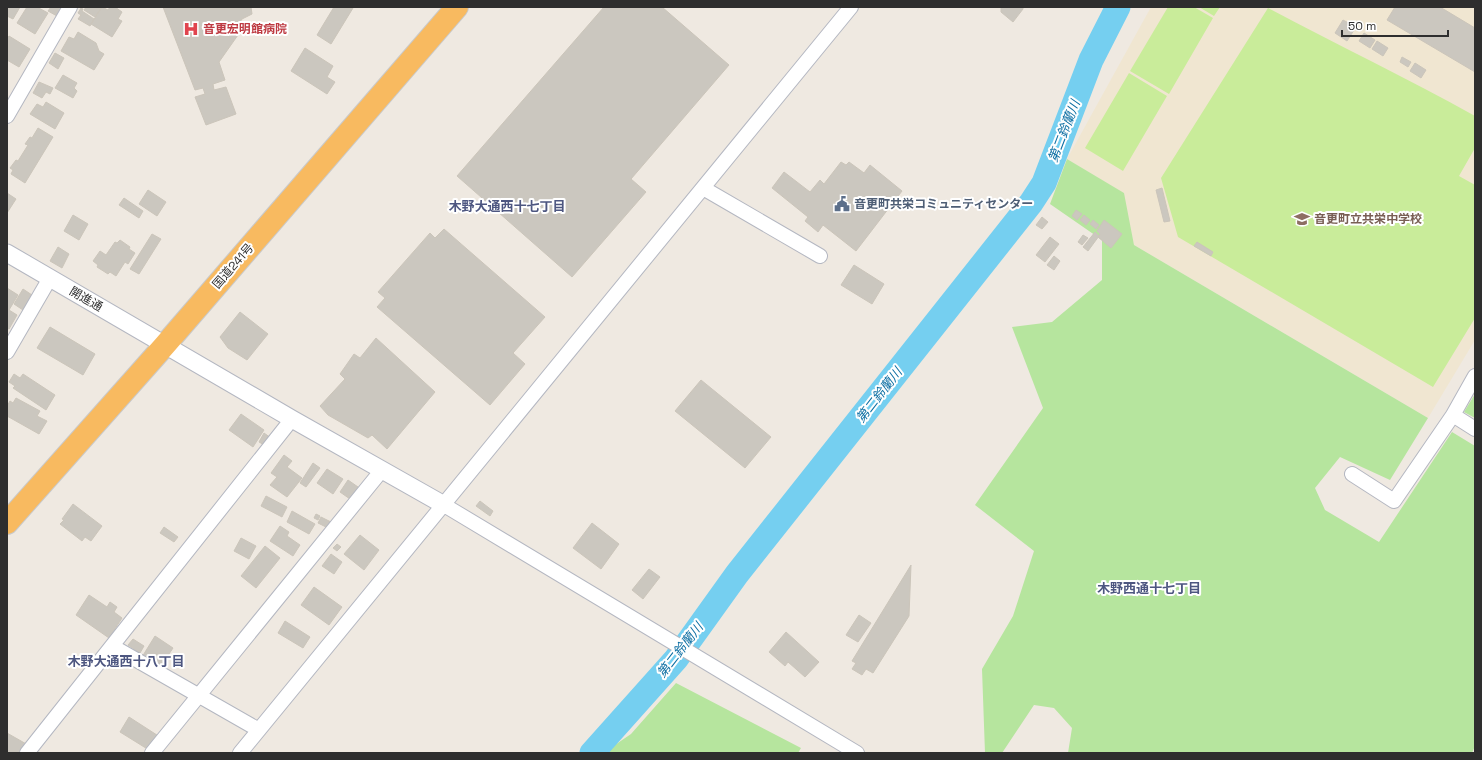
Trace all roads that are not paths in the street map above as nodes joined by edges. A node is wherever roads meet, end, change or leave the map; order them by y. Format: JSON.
{"nodes":[{"id":1,"x":70,"y":7,"type":"edge"},
{"id":2,"x":457,"y":7,"type":"edge"},
{"id":3,"x":851,"y":7,"type":"edge"},
{"id":4,"x":7,"y":116,"type":"edge"},
{"id":5,"x":703,"y":188,"type":"junction"},
{"id":6,"x":7,"y":253,"type":"edge"},
{"id":7,"x":820,"y":256,"type":"dead end"},
{"id":8,"x":50,"y":278,"type":"junction"},
{"id":9,"x":165,"y":345,"type":"junction"},
{"id":10,"x":7,"y":352,"type":"edge"},
{"id":11,"x":1475,"y":376,"type":"edge"},
{"id":12,"x":1453,"y":415,"type":"junction"},
{"id":13,"x":292,"y":419,"type":"junction"},
{"id":14,"x":1475,"y":429,"type":"edge"},
{"id":15,"x":382,"y":470,"type":"junction"},
{"id":16,"x":1352,"y":474,"type":"dead end"},
{"id":17,"x":444,"y":505,"type":"junction"},
{"id":18,"x":7,"y":523,"type":"edge"},
{"id":19,"x":112,"y":646,"type":"junction"},
{"id":20,"x":199,"y":695,"type":"junction"},
{"id":21,"x":259,"y":730,"type":"junction"},
{"id":22,"x":27,"y":753,"type":"edge"},
{"id":23,"x":152,"y":753,"type":"edge"},
{"id":24,"x":240,"y":753,"type":"edge"},
{"id":25,"x":857,"y":753,"type":"edge"}],
"edges":[{"from":1,"to":4,"type":"street"},
{"from":2,"to":9,"type":"highway","name":"国道241号"},
{"from":3,"to":5,"type":"street"},
{"from":5,"to":7,"type":"street"},
{"from":5,"to":17,"type":"street"},
{"from":6,"to":8,"type":"street","name":"開進通"},
{"from":8,"to":9,"type":"street","name":"開進通"},
{"from":8,"to":10,"type":"street"},
{"from":9,"to":13,"type":"street","name":"開進通"},
{"from":9,"to":18,"type":"highway","name":"国道241号"},
{"from":11,"to":12,"type":"street"},
{"from":12,"to":14,"type":"street"},
{"from":12,"to":16,"type":"street"},
{"from":13,"to":15,"type":"street","name":"開進通"},
{"from":13,"to":19,"type":"street"},
{"from":15,"to":17,"type":"street","name":"開進通"},
{"from":15,"to":20,"type":"street"},
{"from":17,"to":21,"type":"street"},
{"from":17,"to":25,"type":"street"},
{"from":19,"to":20,"type":"street"},
{"from":19,"to":22,"type":"street"},
{"from":20,"to":21,"type":"street"},
{"from":20,"to":23,"type":"street"},
{"from":21,"to":24,"type":"street"}]}
